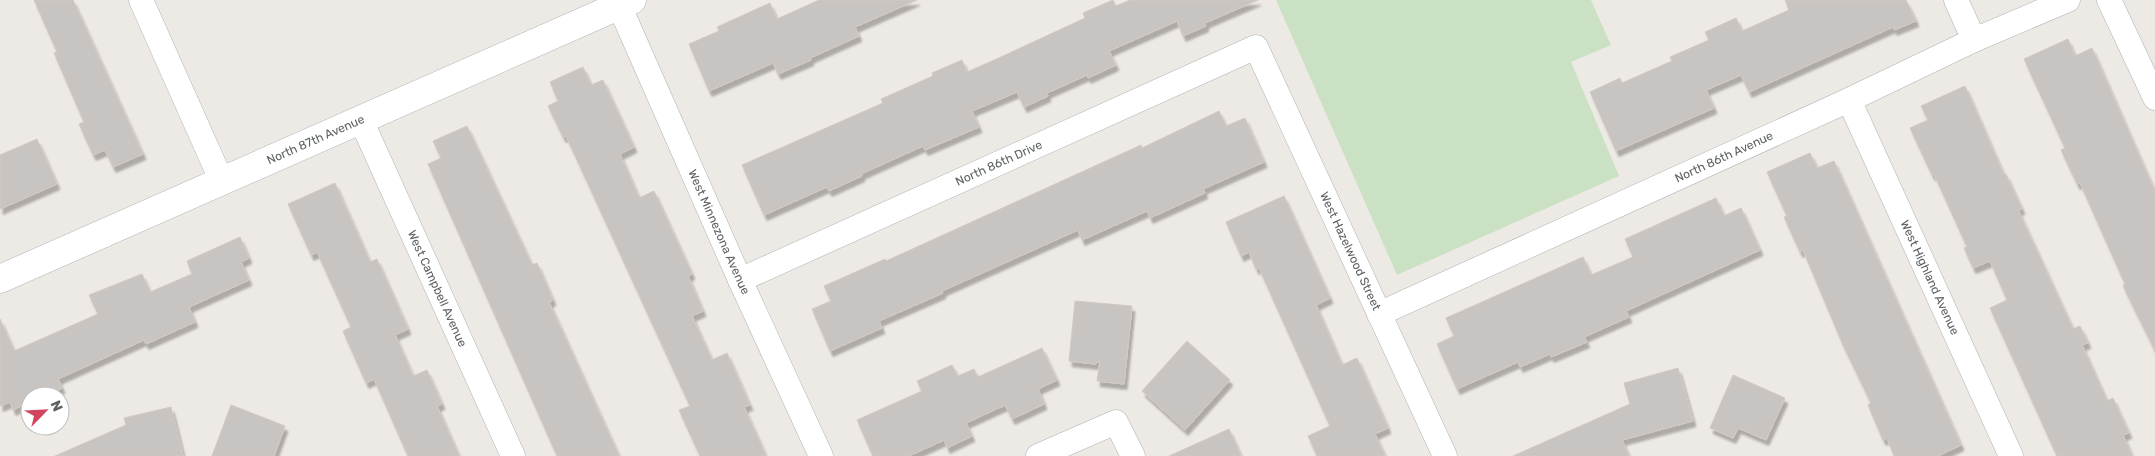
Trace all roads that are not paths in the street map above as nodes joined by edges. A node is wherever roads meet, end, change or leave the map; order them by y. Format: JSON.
{"nodes":[{"id":1,"x":141,"y":0,"type":"edge"},
{"id":2,"x":1956,"y":0,"type":"edge"},
{"id":3,"x":2068,"y":0,"type":"edge"},
{"id":4,"x":2109,"y":0,"type":"edge"},
{"id":5,"x":626,"y":3,"type":"edge"},
{"id":6,"x":1974,"y":40,"type":"junction"},
{"id":7,"x":1256,"y":47,"type":"joint"},
{"id":8,"x":2155,"y":98,"type":"edge"},
{"id":9,"x":1849,"y":100,"type":"junction"},
{"id":10,"x":361,"y":120,"type":"junction"},
{"id":11,"x":222,"y":182,"type":"junction"},
{"id":12,"x":0,"y":279,"type":"edge"},
{"id":13,"x":740,"y":280,"type":"junction"},
{"id":14,"x":1379,"y":314,"type":"junction"},
{"id":15,"x":513,"y":456,"type":"edge"},
{"id":16,"x":821,"y":456,"type":"edge"},
{"id":17,"x":1038,"y":456,"type":"edge"},
{"id":18,"x":1133,"y":456,"type":"edge"},
{"id":19,"x":1445,"y":456,"type":"edge"},
{"id":20,"x":2011,"y":456,"type":"edge"}],
"edges":[{"from":1,"to":11,"type":"street"},
{"from":2,"to":6,"type":"street"},
{"from":3,"to":6,"type":"street","name":"North 86th Avenue"},
{"from":4,"to":8,"type":"street"},
{"from":5,"to":10,"type":"street","name":"North 87th Avenue"},
{"from":5,"to":13,"type":"street","name":"West Minnezona Avenue"},
{"from":6,"to":9,"type":"street","name":"North 86th Avenue"},
{"from":7,"to":13,"type":"street","name":"North 86th Drive"},
{"from":7,"to":14,"type":"street","name":"West Hazelwood Street"},
{"from":9,"to":14,"type":"street","name":"North 86th Avenue"},
{"from":9,"to":20,"type":"street","name":"West Highland Avenue"},
{"from":10,"to":11,"type":"street","name":"North 87th Avenue"},
{"from":10,"to":15,"type":"street","name":"West Campbell Avenue"},
{"from":11,"to":12,"type":"street","name":"North 87th Avenue"},
{"from":13,"to":16,"type":"street","name":"West Minnezona Avenue"},
{"from":14,"to":19,"type":"street","name":"West Hazelwood Street"},
{"from":17,"to":18,"type":"street"}]}
